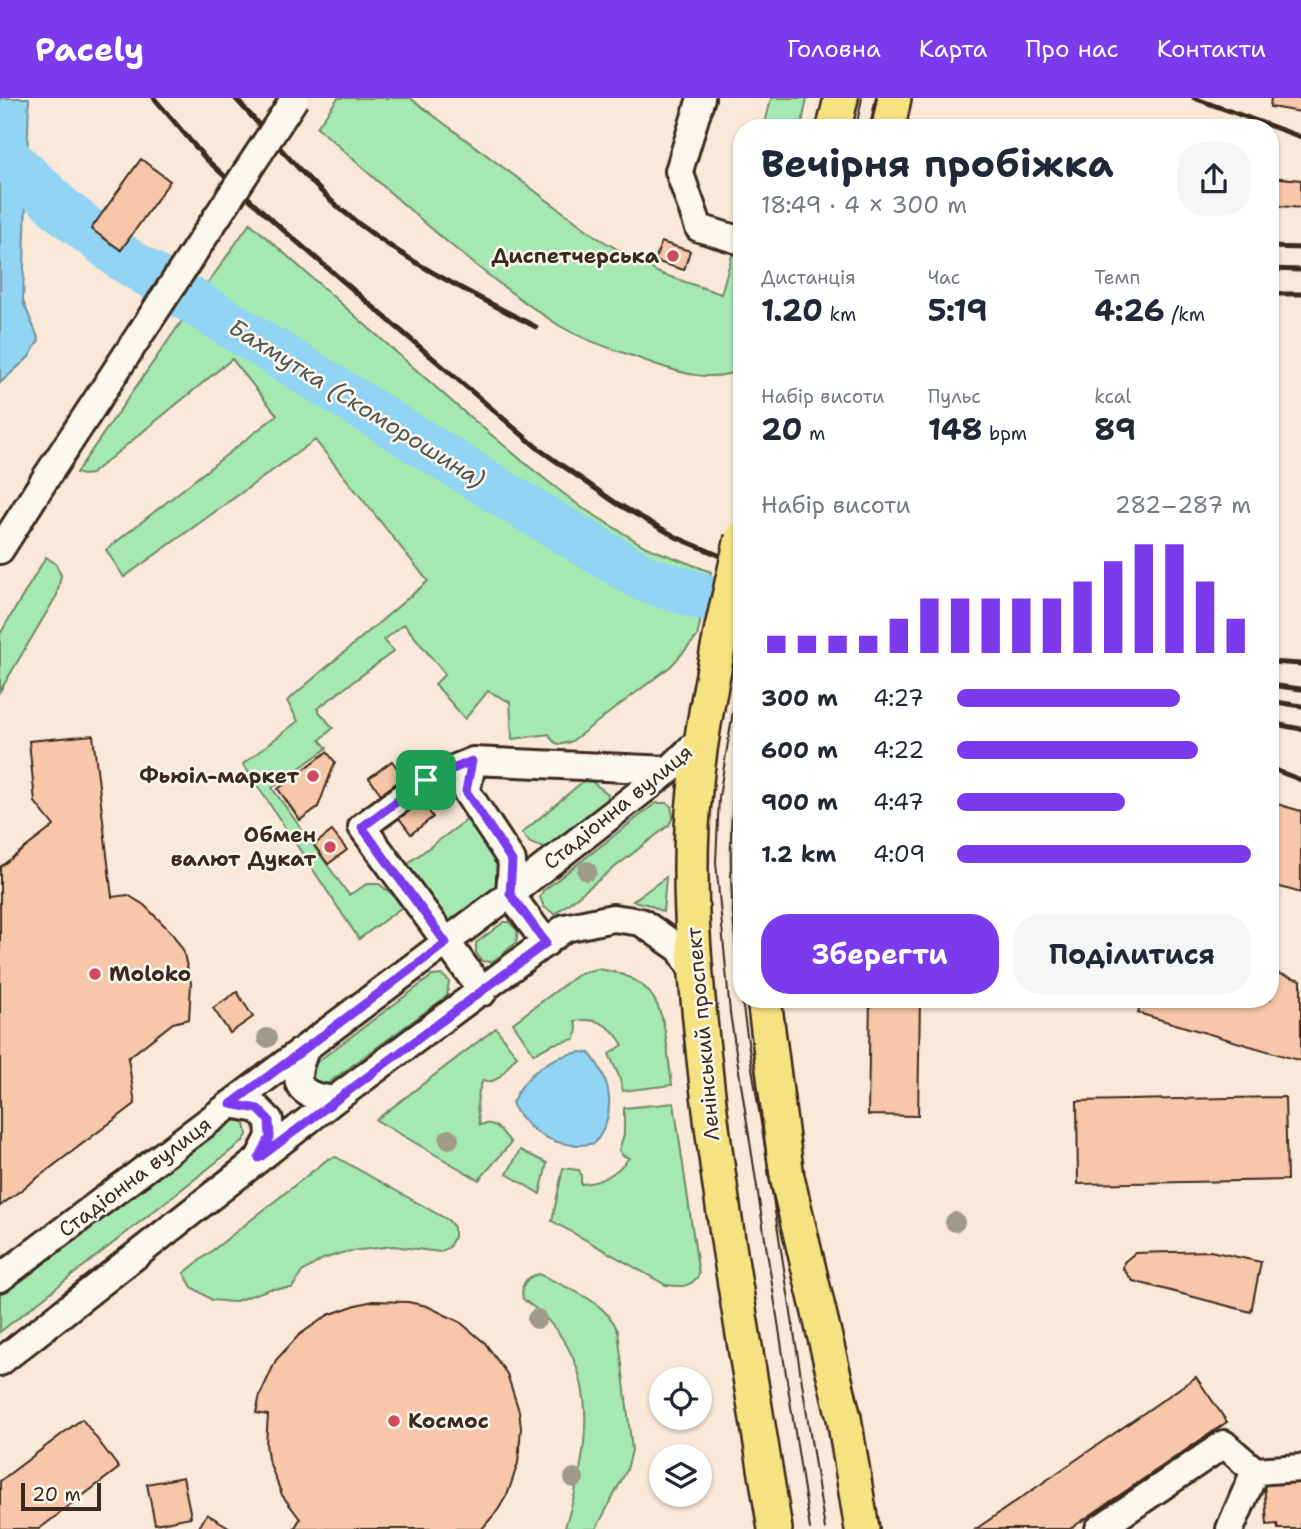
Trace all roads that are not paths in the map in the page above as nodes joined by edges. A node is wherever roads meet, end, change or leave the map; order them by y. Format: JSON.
{"nodes":[{"id":1,"x":295,"y":98,"type":"edge"},
{"id":2,"x":701,"y":98,"type":"edge"},
{"id":3,"x":841,"y":98,"type":"edge"},
{"id":4,"x":894,"y":98,"type":"edge"},
{"id":5,"x":836,"y":119,"type":"edge"},
{"id":6,"x":890,"y":119,"type":"edge"},
{"id":7,"x":733,"y":238,"type":"edge"},
{"id":8,"x":0,"y":550,"type":"edge"},
{"id":9,"x":733,"y":578,"type":"edge"},
{"id":10,"x":700,"y":740,"type":"junction"},
{"id":11,"x":472,"y":761,"type":"junction"},
{"id":12,"x":669,"y":770,"type":"junction"},
{"id":13,"x":510,"y":894,"type":"junction"},
{"id":14,"x":556,"y":936,"type":"junction"},
{"id":15,"x":446,"y":943,"type":"junction"},
{"id":16,"x":695,"y":974,"type":"junction"},
{"id":17,"x":483,"y":992,"type":"junction"},
{"id":18,"x":765,"y":1008,"type":"edge"},
{"id":19,"x":306,"y":1048,"type":"junction"},
{"id":20,"x":334,"y":1100,"type":"junction"},
{"id":21,"x":231,"y":1104,"type":"junction"},
{"id":22,"x":259,"y":1158,"type":"junction"},
{"id":23,"x":0,"y":1278,"type":"edge"},
{"id":24,"x":0,"y":1362,"type":"edge"},
{"id":25,"x":1301,"y":1468,"type":"edge"},
{"id":26,"x":1255,"y":1471,"type":"junction"},
{"id":27,"x":775,"y":1529,"type":"edge"},
{"id":28,"x":862,"y":1529,"type":"edge"},
{"id":29,"x":1099,"y":1529,"type":"edge"},
{"id":30,"x":1230,"y":1529,"type":"edge"}],
"edges":[{"from":1,"to":8,"type":"street","bridge":true},
{"from":2,"to":7,"type":"street"},
{"from":3,"to":5,"type":"main road"},
{"from":4,"to":6,"type":"main road"},
{"from":9,"to":10,"type":"main road","name":"Ленінський проспект","bridge":true},
{"from":10,"to":12,"type":"street","name":"Стадіонна вулиця"},
{"from":10,"to":16,"type":"main road","name":"Ленінський проспект"},
{"from":11,"to":12,"type":"street"},
{"from":11,"to":13,"type":"street"},
{"from":11,"to":15,"type":"street"},
{"from":12,"to":13,"type":"street","name":"Стадіонна вулиця"},
{"from":13,"to":14,"type":"street"},
{"from":13,"to":15,"type":"street","name":"Стадіонна вулиця"},
{"from":14,"to":16,"type":"street"},
{"from":14,"to":17,"type":"street"},
{"from":15,"to":17,"type":"street"},
{"from":15,"to":19,"type":"street","name":"Стадіонна вулиця"},
{"from":16,"to":27,"type":"main road","name":"Ленінський проспект"},
{"from":17,"to":20,"type":"street"},
{"from":18,"to":28,"type":"main road"},
{"from":19,"to":20,"type":"street"},
{"from":19,"to":21,"type":"street","name":"Стадіонна вулиця"},
{"from":20,"to":22,"type":"street"},
{"from":21,"to":22,"type":"street"},
{"from":21,"to":23,"type":"street","name":"Стадіонна вулиця"},
{"from":22,"to":24,"type":"street"},
{"from":25,"to":26,"type":"street"},
{"from":26,"to":29,"type":"street"},
{"from":26,"to":30,"type":"street"}]}
